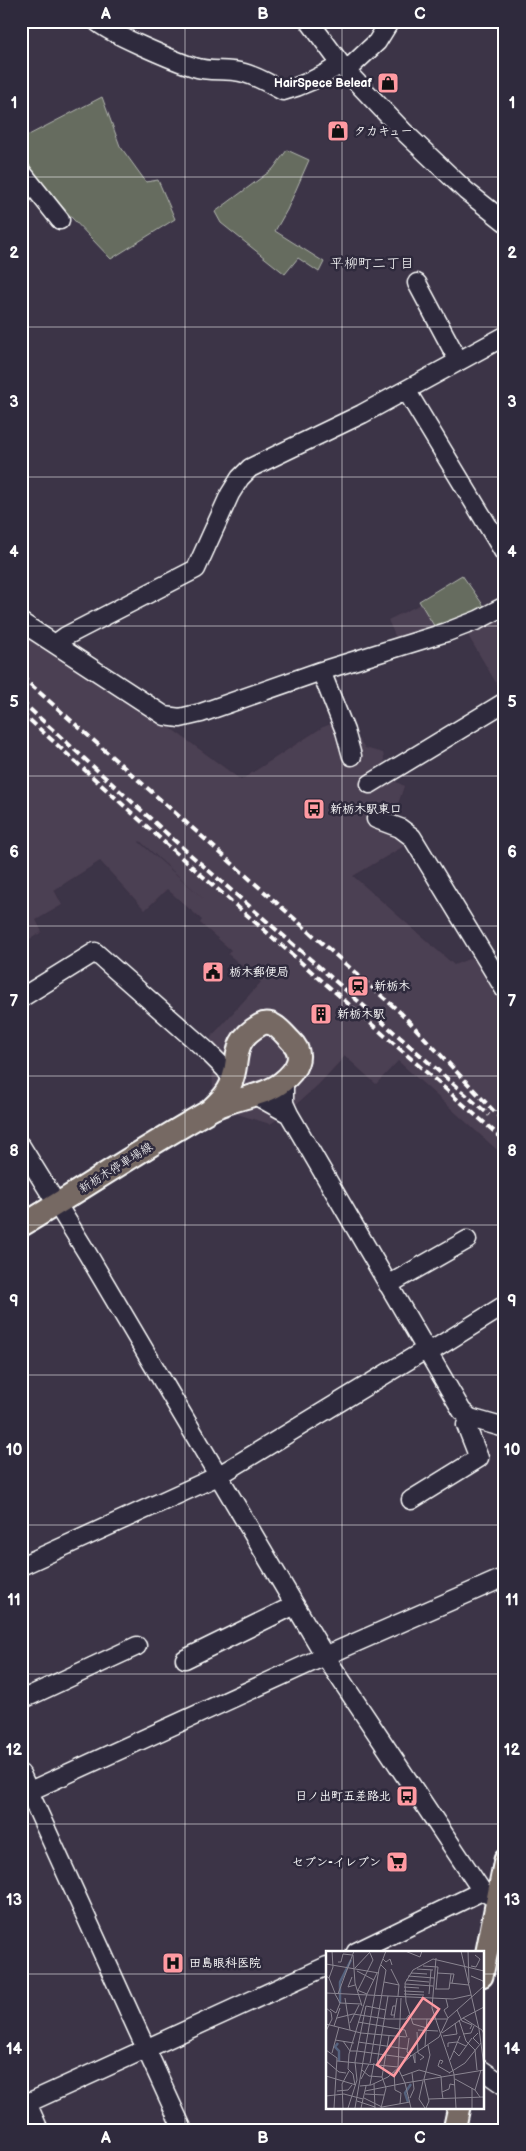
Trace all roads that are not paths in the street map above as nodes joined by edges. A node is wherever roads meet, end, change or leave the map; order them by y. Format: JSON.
{"nodes":[{"id":1,"x":96,"y":21,"type":"edge"},
{"id":2,"x":309,"y":21,"type":"edge"},
{"id":3,"x":390,"y":21,"type":"edge"},
{"id":4,"x":344,"y":68,"type":"junction"},
{"id":5,"x":21,"y":171,"type":"edge"},
{"id":6,"x":60,"y":220,"type":"dead end"},
{"id":7,"x":505,"y":222,"type":"edge"},
{"id":8,"x":417,"y":283,"type":"dead end"},
{"id":9,"x":505,"y":336,"type":"edge"},
{"id":10,"x":458,"y":360,"type":"junction"},
{"id":11,"x":406,"y":390,"type":"junction"},
{"id":12,"x":505,"y":554,"type":"edge"},
{"id":13,"x":505,"y":606,"type":"edge"},
{"id":14,"x":21,"y":622,"type":"edge"},
{"id":15,"x":55,"y":644,"type":"junction"},
{"id":16,"x":321,"y":671,"type":"junction"},
{"id":17,"x":505,"y":702,"type":"edge"},
{"id":18,"x":352,"y":756,"type":"dead end"},
{"id":19,"x":370,"y":784,"type":"dead end"},
{"id":20,"x":376,"y":819,"type":"dead end"},
{"id":21,"x":505,"y":990,"type":"edge"},
{"id":22,"x":21,"y":998,"type":"edge"},
{"id":23,"x":237,"y":1049,"type":"junction"},
{"id":24,"x":206,"y":1050,"type":"junction"},
{"id":25,"x":233,"y":1080,"type":"junction"},
{"id":26,"x":284,"y":1080,"type":"junction"},
{"id":27,"x":253,"y":1094,"type":"junction"},
{"id":28,"x":211,"y":1110,"type":"junction"},
{"id":29,"x":289,"y":1114,"type":"junction"},
{"id":30,"x":21,"y":1146,"type":"edge"},
{"id":31,"x":57,"y":1204,"type":"junction"},
{"id":32,"x":21,"y":1226,"type":"edge"},
{"id":33,"x":467,"y":1240,"type":"dead end"},
{"id":34,"x":388,"y":1285,"type":"junction"},
{"id":35,"x":505,"y":1306,"type":"edge"},
{"id":36,"x":426,"y":1351,"type":"junction"},
{"id":37,"x":470,"y":1418,"type":"junction"},
{"id":38,"x":505,"y":1428,"type":"edge"},
{"id":39,"x":218,"y":1476,"type":"junction"},
{"id":40,"x":411,"y":1500,"type":"dead end"},
{"id":41,"x":21,"y":1566,"type":"edge"},
{"id":42,"x":505,"y":1577,"type":"edge"},
{"id":43,"x":295,"y":1606,"type":"junction"},
{"id":44,"x":137,"y":1646,"type":"dead end"},
{"id":45,"x":325,"y":1656,"type":"junction"},
{"id":46,"x":185,"y":1659,"type":"dead end"},
{"id":47,"x":21,"y":1700,"type":"edge"},
{"id":48,"x":21,"y":1774,"type":"edge"},
{"id":49,"x":25,"y":1794,"type":"edge"},
{"id":50,"x":505,"y":1860,"type":"edge"},
{"id":51,"x":494,"y":1898,"type":"edge"},
{"id":52,"x":359,"y":1951,"type":"edge"},
{"id":53,"x":484,"y":1963,"type":"edge"},
{"id":54,"x":326,"y":1966,"type":"edge"},
{"id":55,"x":146,"y":2050,"type":"junction"},
{"id":56,"x":484,"y":2071,"type":"edge"},
{"id":57,"x":505,"y":2086,"type":"edge"},
{"id":58,"x":24,"y":2104,"type":"edge"},
{"id":59,"x":458,"y":2108,"type":"edge"},
{"id":60,"x":39,"y":2130,"type":"edge"},
{"id":61,"x":183,"y":2130,"type":"edge"},
{"id":62,"x":454,"y":2130,"type":"edge"}],
"edges":[{"from":1,"to":4,"type":"street"},
{"from":2,"to":4,"type":"street"},
{"from":3,"to":4,"type":"street"},
{"from":4,"to":7,"type":"street"},
{"from":5,"to":6,"type":"street"},
{"from":8,"to":10,"type":"street"},
{"from":9,"to":10,"type":"street"},
{"from":10,"to":11,"type":"street"},
{"from":11,"to":12,"type":"street"},
{"from":11,"to":15,"type":"street"},
{"from":13,"to":16,"type":"street"},
{"from":14,"to":15,"type":"street"},
{"from":15,"to":16,"type":"street"},
{"from":16,"to":18,"type":"street"},
{"from":17,"to":19,"type":"street"},
{"from":20,"to":21,"type":"street"},
{"from":22,"to":24,"type":"street"},
{"from":23,"to":24,"type":"street"},
{"from":23,"to":25,"type":"main road"},
{"from":23,"to":26,"type":"main road"},
{"from":24,"to":25,"type":"street"},
{"from":25,"to":28,"type":"main road"},
{"from":26,"to":27,"type":"main road"},
{"from":26,"to":29,"type":"street"},
{"from":27,"to":28,"type":"main road"},
{"from":27,"to":29,"type":"street"},
{"from":28,"to":31,"type":"main road","name":"新栃木停車場線"},
{"from":29,"to":34,"type":"street"},
{"from":30,"to":31,"type":"street"},
{"from":31,"to":32,"type":"main road","name":"新栃木停車場線"},
{"from":31,"to":39,"type":"street"},
{"from":33,"to":34,"type":"street"},
{"from":34,"to":36,"type":"street"},
{"from":35,"to":36,"type":"street"},
{"from":36,"to":37,"type":"street"},
{"from":36,"to":39,"type":"street"},
{"from":37,"to":38,"type":"street"},
{"from":37,"to":40,"type":"street"},
{"from":39,"to":41,"type":"street"},
{"from":39,"to":43,"type":"street"},
{"from":42,"to":45,"type":"street"},
{"from":43,"to":45,"type":"street"},
{"from":43,"to":46,"type":"street"},
{"from":44,"to":47,"type":"street"},
{"from":45,"to":49,"type":"street"},
{"from":45,"to":51,"type":"street"},
{"from":48,"to":49,"type":"street"},
{"from":49,"to":55,"type":"street"},
{"from":50,"to":51,"type":"main road"},
{"from":51,"to":52,"type":"street"},
{"from":51,"to":53,"type":"main road"},
{"from":54,"to":55,"type":"street"},
{"from":55,"to":58,"type":"street"},
{"from":55,"to":61,"type":"street"},
{"from":56,"to":57,"type":"street"},
{"from":58,"to":60,"type":"street"},
{"from":59,"to":62,"type":"main road"}]}
